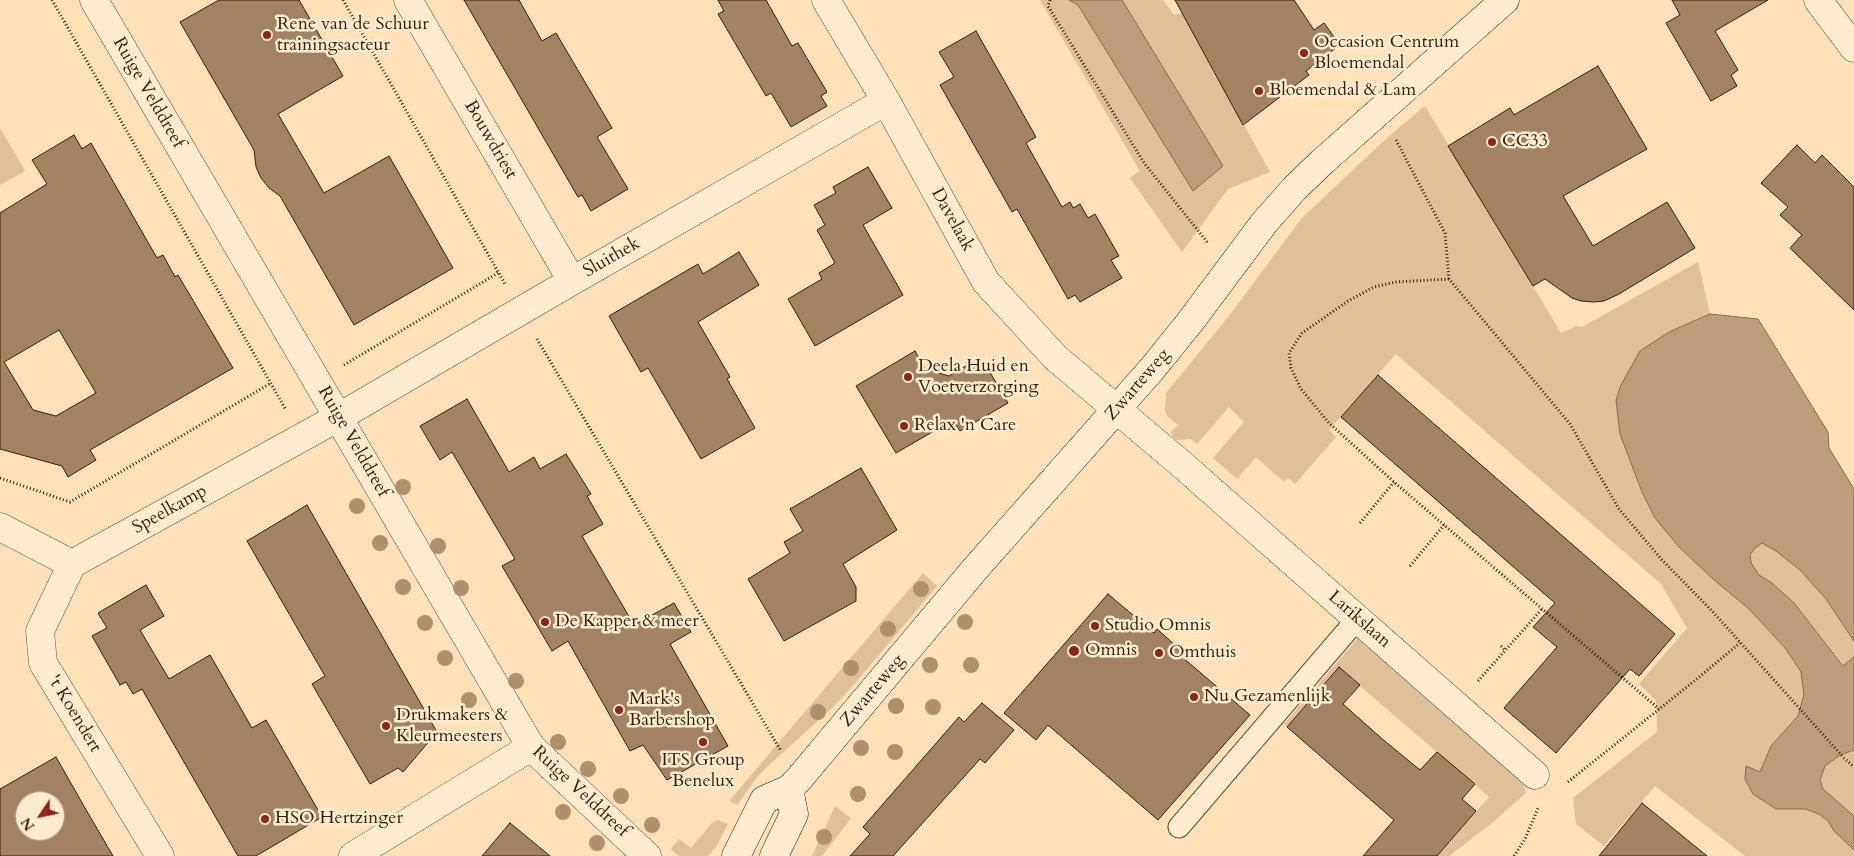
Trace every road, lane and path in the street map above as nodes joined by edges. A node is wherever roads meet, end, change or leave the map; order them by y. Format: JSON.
{"nodes":[{"id":1,"x":52,"y":0,"type":"edge"},
{"id":2,"x":94,"y":0,"type":"edge"},
{"id":3,"x":343,"y":0,"type":"edge"},
{"id":4,"x":408,"y":0,"type":"edge"},
{"id":5,"x":826,"y":0,"type":"edge"},
{"id":6,"x":1050,"y":0,"type":"edge"},
{"id":7,"x":1505,"y":0,"type":"edge"},
{"id":8,"x":1818,"y":0,"type":"edge"},
{"id":9,"x":1854,"y":48,"type":"edge"},
{"id":10,"x":886,"y":101,"type":"junction"},
{"id":11,"x":1375,"y":115,"type":"junction"},
{"id":12,"x":1229,"y":269,"type":"junction"},
{"id":13,"x":498,"y":273,"type":"junction"},
{"id":14,"x":1449,"y":279,"type":"junction"},
{"id":15,"x":572,"y":281,"type":"junction"},
{"id":16,"x":520,"y":311,"type":"junction"},
{"id":17,"x":317,"y":379,"type":"junction"},
{"id":18,"x":271,"y":383,"type":"junction"},
{"id":19,"x":281,"y":400,"type":"junction"},
{"id":20,"x":1117,"y":409,"type":"junction"},
{"id":21,"x":339,"y":417,"type":"junction"},
{"id":22,"x":302,"y":438,"type":"junction"},
{"id":23,"x":0,"y":478,"type":"edge"},
{"id":24,"x":1394,"y":482,"type":"junction"},
{"id":25,"x":1360,"y":523,"type":"dead end"},
{"id":26,"x":1444,"y":525,"type":"junction"},
{"id":27,"x":0,"y":527,"type":"edge"},
{"id":28,"x":72,"y":564,"type":"junction"},
{"id":29,"x":1410,"y":566,"type":"dead end"},
{"id":30,"x":1542,"y":609,"type":"junction"},
{"id":31,"x":1358,"y":618,"type":"junction"},
{"id":32,"x":1740,"y":642,"type":"junction"},
{"id":33,"x":1501,"y":646,"type":"dead end"},
{"id":34,"x":1505,"y":650,"type":"junction"},
{"id":35,"x":1456,"y":706,"type":"junction"},
{"id":36,"x":1659,"y":709,"type":"junction"},
{"id":37,"x":531,"y":746,"type":"junction"},
{"id":38,"x":1854,"y":767,"type":"edge"},
{"id":39,"x":1535,"y":775,"type":"joint"},
{"id":40,"x":794,"y":784,"type":"junction"},
{"id":41,"x":1565,"y":784,"type":"dead end"},
{"id":42,"x":1179,"y":827,"type":"dead end"},
{"id":43,"x":160,"y":856,"type":"edge"},
{"id":44,"x":353,"y":856,"type":"edge"},
{"id":45,"x":647,"y":856,"type":"edge"},
{"id":46,"x":736,"y":856,"type":"edge"},
{"id":47,"x":774,"y":856,"type":"edge"},
{"id":48,"x":1514,"y":856,"type":"edge"}],
"edges":[{"from":1,"to":18,"type":"path"},
{"from":2,"to":17,"type":"street","name":"Ruige Velddreef"},
{"from":3,"to":13,"type":"path"},
{"from":4,"to":15,"type":"street","name":"Bouwdriest"},
{"from":5,"to":10,"type":"street","name":"Davelaak"},
{"from":6,"to":12,"type":"path"},
{"from":7,"to":11,"type":"street","name":"Zwarteweg"},
{"from":8,"to":9,"type":"street"},
{"from":10,"to":15,"type":"street","name":"Sluithek"},
{"from":10,"to":20,"type":"street","name":"Davelaak"},
{"from":11,"to":12,"type":"street","name":"Zwarteweg"},
{"from":11,"to":14,"type":"path"},
{"from":12,"to":20,"type":"street","name":"Zwarteweg"},
{"from":13,"to":16,"type":"path"},
{"from":13,"to":17,"type":"path"},
{"from":14,"to":24,"type":"path"},
{"from":14,"to":32,"type":"path"},
{"from":15,"to":16,"type":"street","name":"Sluithek"},
{"from":16,"to":21,"type":"street","name":"Sluithek"},
{"from":16,"to":40,"type":"path"},
{"from":17,"to":19,"type":"path"},
{"from":17,"to":21,"type":"street","name":"Ruige Velddreef"},
{"from":18,"to":19,"type":"path"},
{"from":18,"to":23,"type":"path"},
{"from":19,"to":22,"type":"path"},
{"from":20,"to":31,"type":"street","name":"Larikslaan"},
{"from":20,"to":40,"type":"street","name":"Zwarteweg"},
{"from":21,"to":22,"type":"street","name":"Speelkamp"},
{"from":21,"to":37,"type":"street","name":"Ruige Velddreef"},
{"from":22,"to":28,"type":"street","name":"Speelkamp"},
{"from":24,"to":25,"type":"path"},
{"from":24,"to":26,"type":"path"},
{"from":26,"to":29,"type":"path"},
{"from":26,"to":30,"type":"path"},
{"from":27,"to":28,"type":"street"},
{"from":28,"to":43,"type":"street","name":"'t Koendert"},
{"from":30,"to":34,"type":"path"},
{"from":30,"to":36,"type":"path"},
{"from":31,"to":35,"type":"street","name":"Larikslaan"},
{"from":31,"to":42,"type":"lane"},
{"from":32,"to":36,"type":"path"},
{"from":32,"to":38,"type":"path"},
{"from":33,"to":34,"type":"path"},
{"from":34,"to":35,"type":"path"},
{"from":35,"to":39,"type":"street","name":"Larikslaan"},
{"from":36,"to":41,"type":"path"},
{"from":37,"to":44,"type":"street"},
{"from":37,"to":45,"type":"street","name":"Ruige Velddreef"},
{"from":39,"to":48,"type":"path"},
{"from":40,"to":46,"type":"street","name":"Zwarteweg"},
{"from":40,"to":47,"type":"street"}]}
